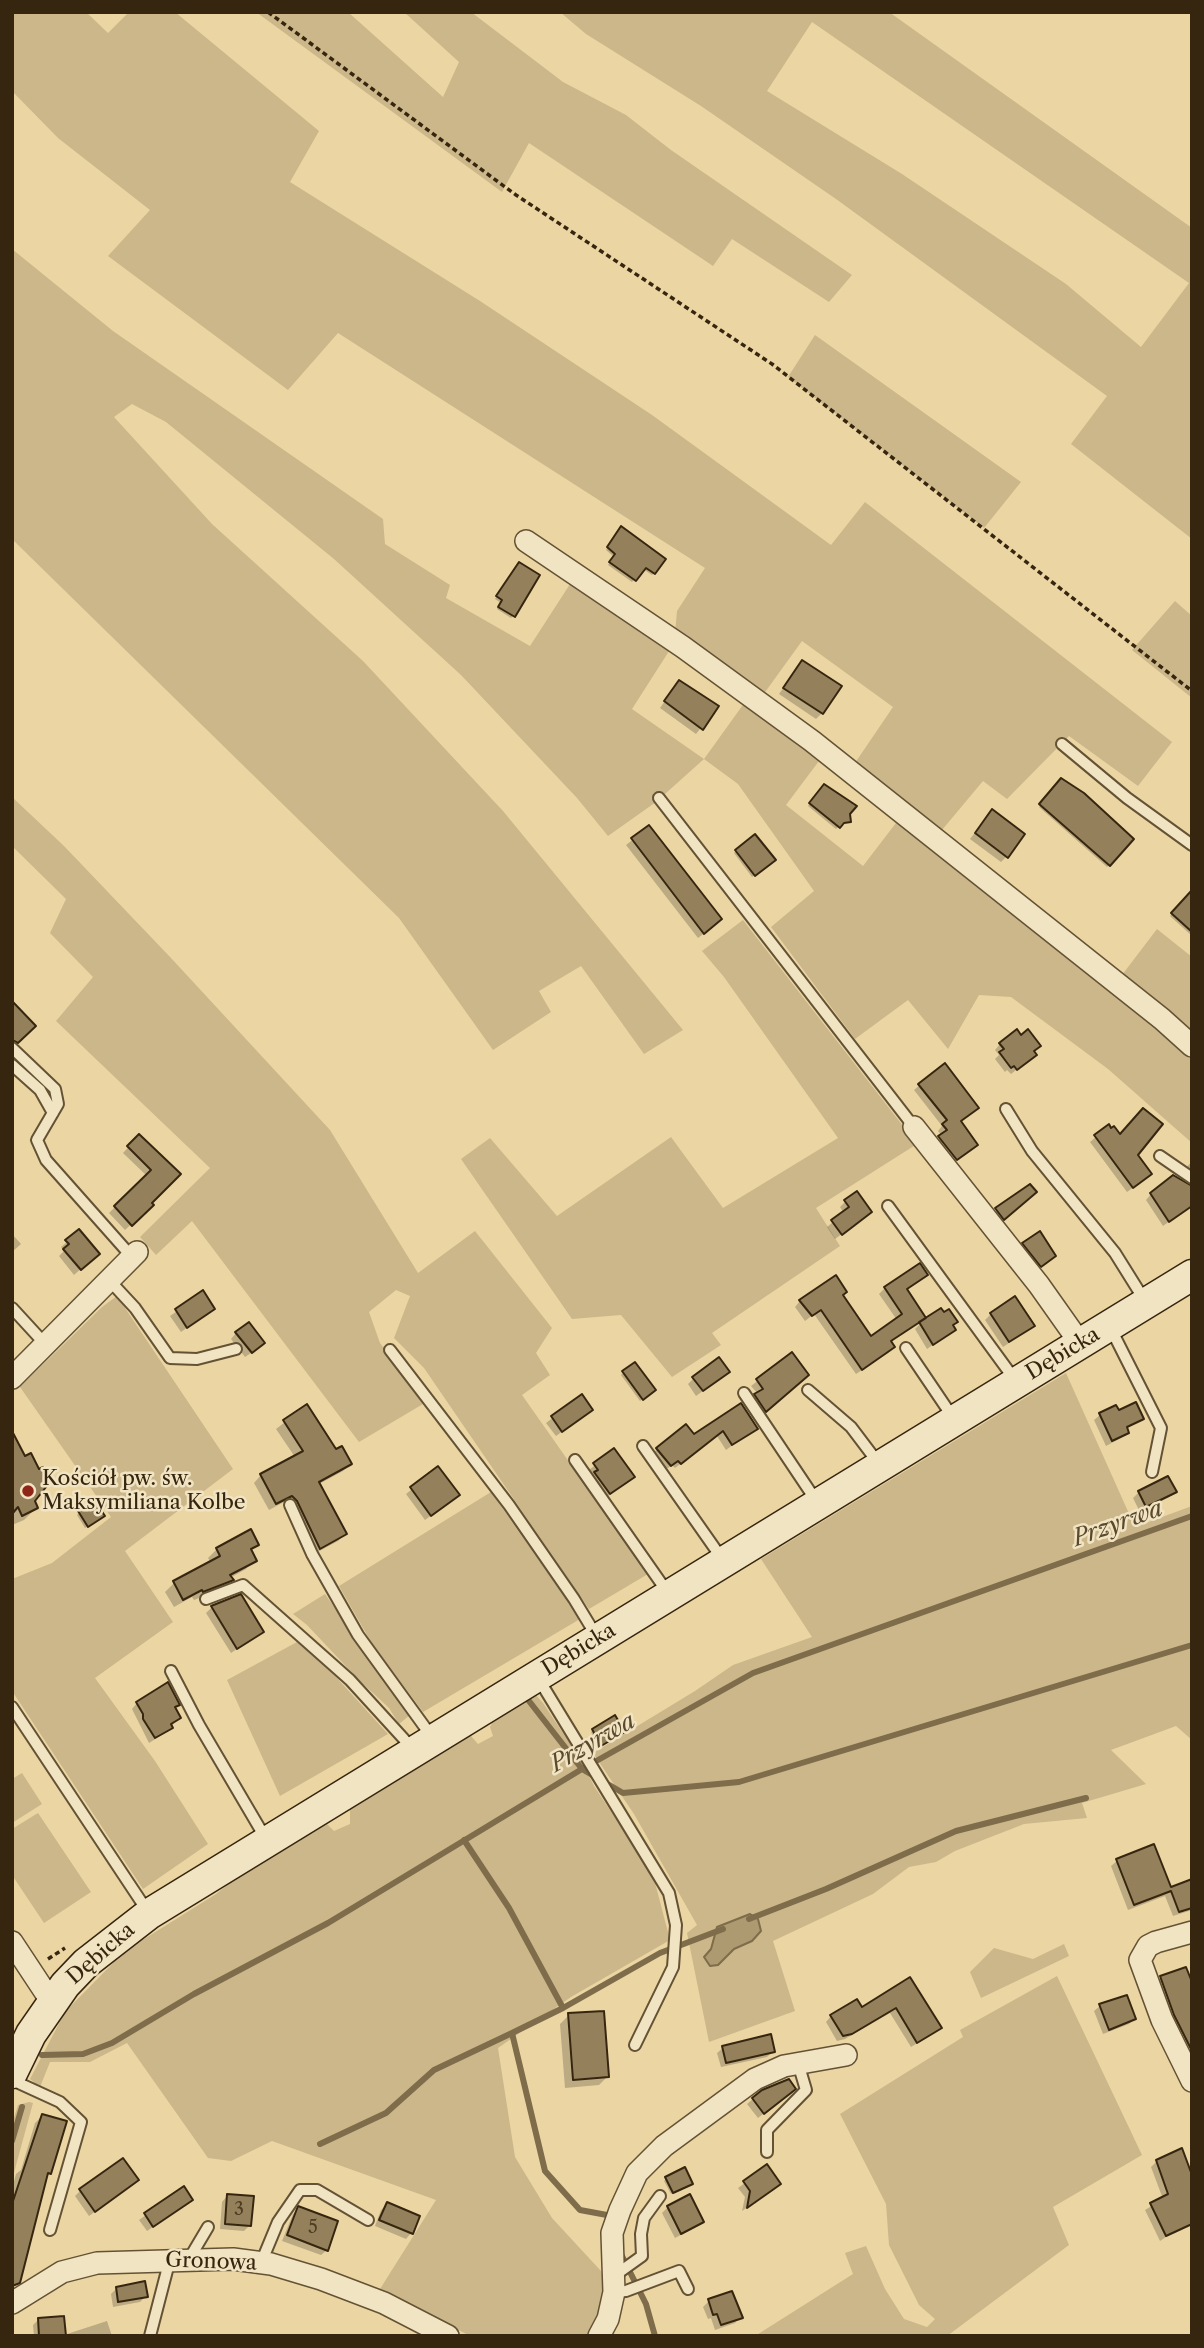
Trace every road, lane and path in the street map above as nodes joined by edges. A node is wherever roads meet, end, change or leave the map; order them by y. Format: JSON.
{"nodes":[{"id":1,"x":268,"y":12,"type":"edge"},
{"id":2,"x":526,"y":541,"type":"dead end"},
{"id":3,"x":1192,"y":691,"type":"edge"},
{"id":4,"x":1062,"y":744,"type":"dead end"},
{"id":5,"x":659,"y":798,"type":"dead end"},
{"id":6,"x":1192,"y":845,"type":"edge"},
{"id":7,"x":1192,"y":1046,"type":"edge"},
{"id":8,"x":12,"y":1048,"type":"edge"},
{"id":9,"x":12,"y":1065,"type":"edge"},
{"id":10,"x":1006,"y":1109,"type":"dead end"},
{"id":11,"x":53,"y":1114,"type":"junction"},
{"id":12,"x":914,"y":1127,"type":"joint"},
{"id":13,"x":1160,"y":1156,"type":"dead end"},
{"id":14,"x":1192,"y":1178,"type":"edge"},
{"id":15,"x":888,"y":1206,"type":"dead end"},
{"id":16,"x":134,"y":1255,"type":"joint"},
{"id":17,"x":1192,"y":1276,"type":"edge"},
{"id":18,"x":109,"y":1280,"type":"junction"},
{"id":19,"x":1146,"y":1303,"type":"junction"},
{"id":20,"x":12,"y":1308,"type":"edge"},
{"id":21,"x":1110,"y":1326,"type":"junction"},
{"id":22,"x":1080,"y":1343,"type":"junction"},
{"id":23,"x":46,"y":1345,"type":"junction"},
{"id":24,"x":906,"y":1348,"type":"dead end"},
{"id":25,"x":236,"y":1349,"type":"dead end"},
{"id":26,"x":390,"y":1350,"type":"dead end"},
{"id":27,"x":12,"y":1378,"type":"edge"},
{"id":28,"x":1017,"y":1383,"type":"junction"},
{"id":29,"x":808,"y":1390,"type":"dead end"},
{"id":30,"x":744,"y":1393,"type":"dead end"},
{"id":31,"x":954,"y":1419,"type":"junction"},
{"id":32,"x":643,"y":1446,"type":"dead end"},
{"id":33,"x":575,"y":1460,"type":"dead end"},
{"id":34,"x":880,"y":1466,"type":"junction"},
{"id":35,"x":1152,"y":1472,"type":"dead end"},
{"id":36,"x":290,"y":1504,"type":"dead end"},
{"id":37,"x":818,"y":1504,"type":"junction"},
{"id":38,"x":724,"y":1562,"type":"junction"},
{"id":39,"x":670,"y":1595,"type":"junction"},
{"id":40,"x":206,"y":1600,"type":"dead end"},
{"id":41,"x":598,"y":1639,"type":"junction"},
{"id":42,"x":171,"y":1671,"type":"dead end"},
{"id":43,"x":537,"y":1676,"type":"junction"},
{"id":44,"x":12,"y":1707,"type":"edge"},
{"id":45,"x":424,"y":1745,"type":"junction"},
{"id":46,"x":267,"y":1841,"type":"junction"},
{"id":47,"x":149,"y":1914,"type":"junction"},
{"id":48,"x":1192,"y":1932,"type":"edge"},
{"id":49,"x":12,"y":1942,"type":"edge"},
{"id":50,"x":55,"y":1997,"type":"junction"},
{"id":51,"x":635,"y":2045,"type":"dead end"},
{"id":52,"x":846,"y":2056,"type":"dead end"},
{"id":53,"x":798,"y":2063,"type":"junction"},
{"id":54,"x":12,"y":2073,"type":"edge"},
{"id":55,"x":12,"y":2080,"type":"edge"},
{"id":56,"x":1192,"y":2081,"type":"edge"},
{"id":57,"x":767,"y":2152,"type":"dead end"},
{"id":58,"x":660,"y":2196,"type":"dead end"},
{"id":59,"x":368,"y":2220,"type":"dead end"},
{"id":60,"x":208,"y":2227,"type":"dead end"},
{"id":61,"x":50,"y":2230,"type":"dead end"},
{"id":62,"x":180,"y":2259,"type":"junction"},
{"id":63,"x":261,"y":2263,"type":"junction"},
{"id":64,"x":614,"y":2284,"type":"junction"},
{"id":65,"x":688,"y":2289,"type":"dead end"},
{"id":66,"x":12,"y":2304,"type":"edge"},
{"id":67,"x":150,"y":2336,"type":"edge"},
{"id":68,"x":448,"y":2336,"type":"edge"},
{"id":69,"x":599,"y":2336,"type":"edge"}],
"edges":[{"from":1,"to":3,"type":"path"},
{"from":2,"to":7,"type":"street"},
{"from":4,"to":6,"type":"lane"},
{"from":5,"to":12,"type":"lane"},
{"from":8,"to":11,"type":"lane"},
{"from":9,"to":11,"type":"lane"},
{"from":10,"to":19,"type":"lane"},
{"from":11,"to":16,"type":"lane"},
{"from":12,"to":22,"type":"street"},
{"from":13,"to":14,"type":"lane"},
{"from":15,"to":28,"type":"lane"},
{"from":16,"to":18,"type":"street"},
{"from":17,"to":19,"type":"street","name":"Dębicka"},
{"from":18,"to":23,"type":"street"},
{"from":18,"to":25,"type":"lane"},
{"from":19,"to":21,"type":"street","name":"Dębicka"},
{"from":20,"to":23,"type":"lane"},
{"from":21,"to":22,"type":"street","name":"Dębicka"},
{"from":21,"to":35,"type":"lane"},
{"from":22,"to":28,"type":"street","name":"Dębicka"},
{"from":23,"to":27,"type":"street"},
{"from":24,"to":31,"type":"lane"},
{"from":26,"to":41,"type":"lane"},
{"from":28,"to":31,"type":"street","name":"Dębicka"},
{"from":29,"to":34,"type":"lane"},
{"from":30,"to":37,"type":"lane"},
{"from":31,"to":34,"type":"street","name":"Dębicka"},
{"from":32,"to":38,"type":"lane"},
{"from":33,"to":39,"type":"lane"},
{"from":34,"to":37,"type":"street","name":"Dębicka"},
{"from":36,"to":45,"type":"lane"},
{"from":37,"to":38,"type":"street","name":"Dębicka"},
{"from":38,"to":39,"type":"street","name":"Dębicka"},
{"from":39,"to":41,"type":"street","name":"Dębicka"},
{"from":40,"to":45,"type":"lane"},
{"from":41,"to":43,"type":"street","name":"Dębicka"},
{"from":42,"to":46,"type":"lane"},
{"from":43,"to":45,"type":"street","name":"Dębicka"},
{"from":43,"to":51,"type":"lane"},
{"from":44,"to":47,"type":"lane"},
{"from":45,"to":46,"type":"street","name":"Dębicka"},
{"from":46,"to":47,"type":"street","name":"Dębicka"},
{"from":47,"to":50,"type":"street","name":"Dębicka"},
{"from":48,"to":56,"type":"street"},
{"from":49,"to":50,"type":"street"},
{"from":50,"to":54,"type":"street","name":"Dębicka"},
{"from":52,"to":53,"type":"street"},
{"from":53,"to":57,"type":"lane"},
{"from":53,"to":64,"type":"street"},
{"from":55,"to":61,"type":"lane"},
{"from":58,"to":64,"type":"lane"},
{"from":59,"to":63,"type":"lane"},
{"from":60,"to":62,"type":"lane"},
{"from":62,"to":63,"type":"street","name":"Gronowa"},
{"from":62,"to":66,"type":"street","name":"Gronowa"},
{"from":62,"to":67,"type":"lane"},
{"from":63,"to":68,"type":"street","name":"Gronowa"},
{"from":64,"to":65,"type":"lane"},
{"from":64,"to":69,"type":"street"}]}
